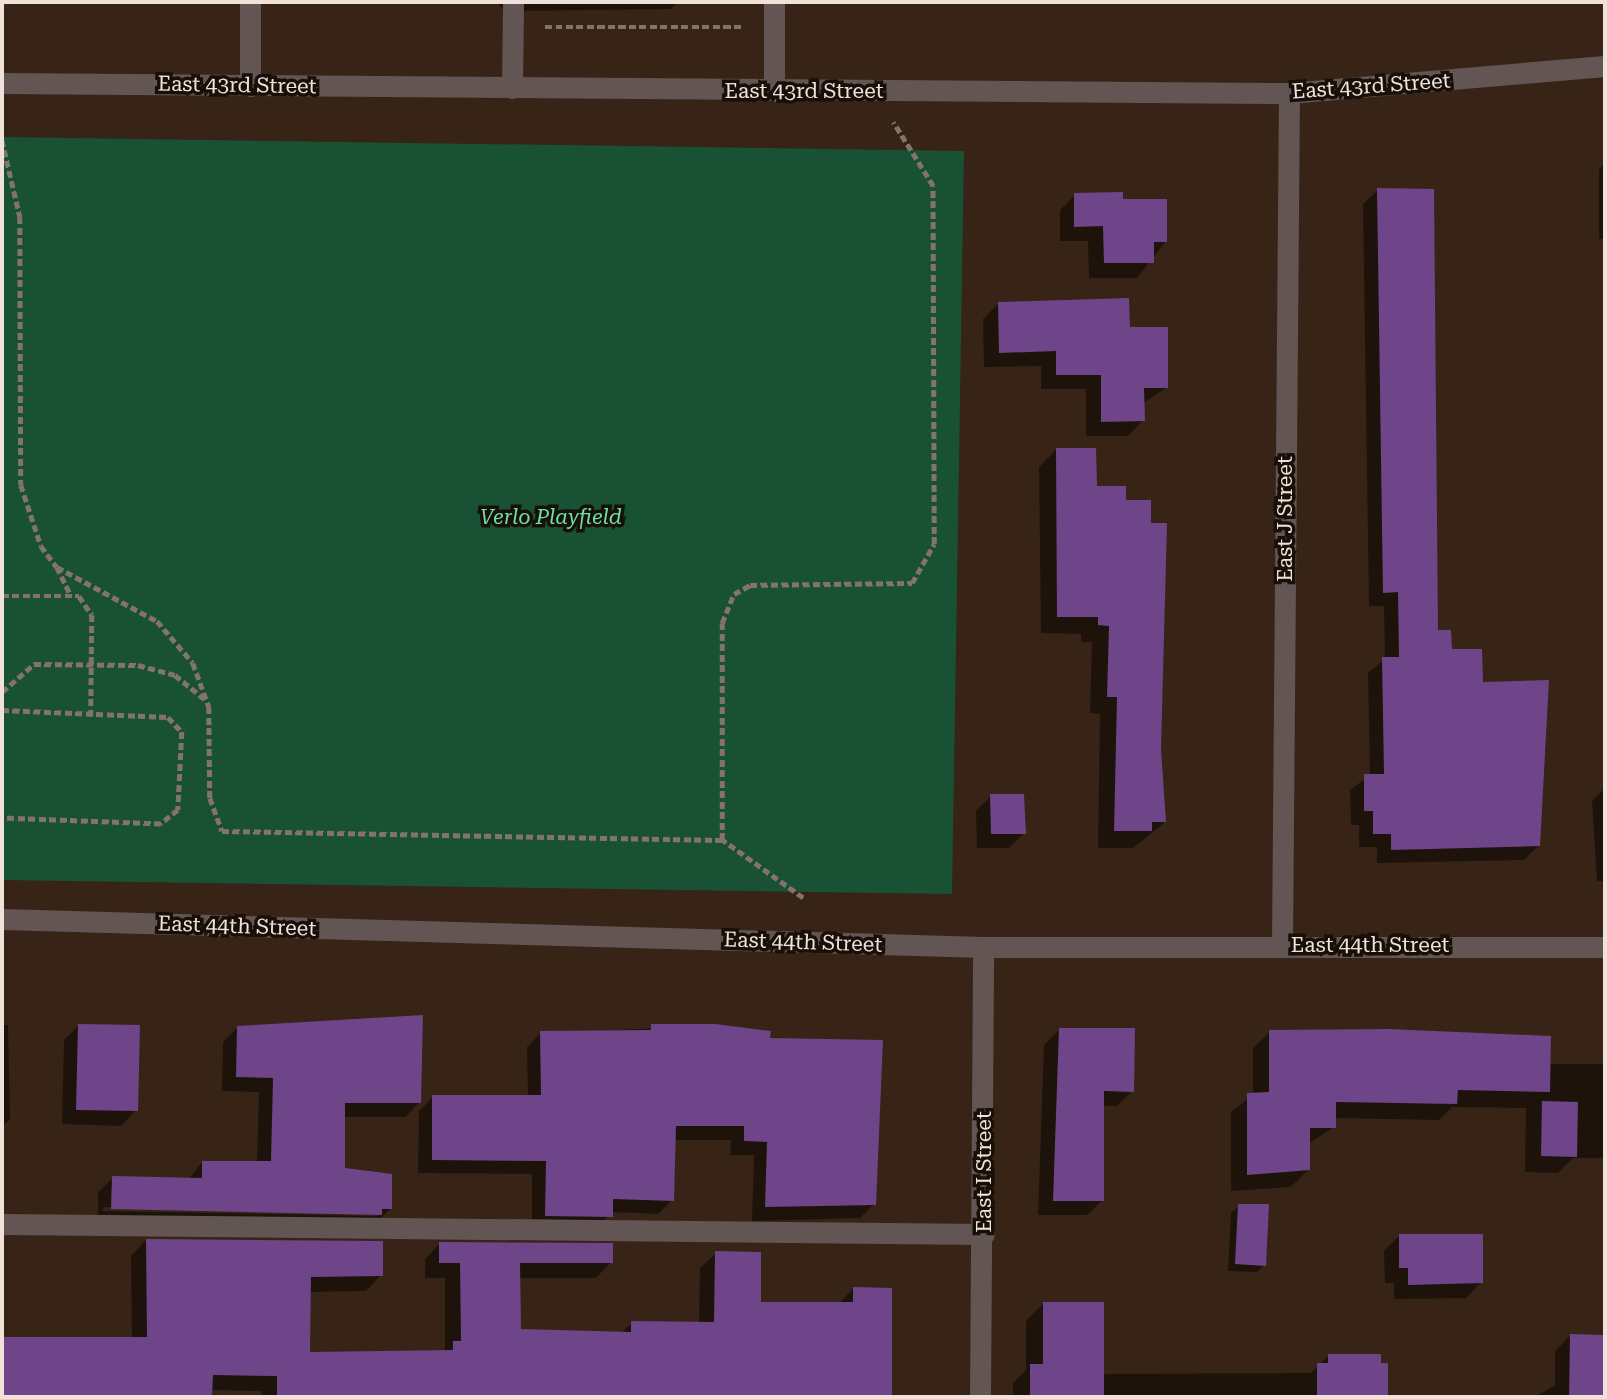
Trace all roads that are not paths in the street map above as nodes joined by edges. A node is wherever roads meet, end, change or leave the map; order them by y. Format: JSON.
{"nodes":[{"id":1,"x":250,"y":2,"type":"edge"},
{"id":2,"x":513,"y":2,"type":"edge"},
{"id":3,"x":774,"y":2,"type":"edge"},
{"id":4,"x":1605,"y":66,"type":"edge"},
{"id":5,"x":2,"y":83,"type":"edge"},
{"id":6,"x":250,"y":86,"type":"junction"},
{"id":7,"x":512,"y":88,"type":"junction"},
{"id":8,"x":775,"y":91,"type":"junction"},
{"id":9,"x":1289,"y":93,"type":"junction"},
{"id":10,"x":2,"y":919,"type":"edge"},
{"id":11,"x":1282,"y":945,"type":"junction"},
{"id":12,"x":983,"y":947,"type":"junction"},
{"id":13,"x":1605,"y":947,"type":"edge"},
{"id":14,"x":2,"y":1224,"type":"edge"},
{"id":15,"x":984,"y":1234,"type":"junction"},
{"id":16,"x":980,"y":1397,"type":"edge"}],
"edges":[{"from":1,"to":6,"type":"street"},
{"from":2,"to":7,"type":"street"},
{"from":3,"to":8,"type":"street"},
{"from":4,"to":9,"type":"street","name":"East 43rd Street"},
{"from":5,"to":6,"type":"street","name":"East 43rd Street"},
{"from":6,"to":7,"type":"street","name":"East 43rd Street"},
{"from":7,"to":8,"type":"street","name":"East 43rd Street"},
{"from":8,"to":9,"type":"street","name":"East 43rd Street"},
{"from":9,"to":11,"type":"street","name":"East J Street"},
{"from":10,"to":12,"type":"street","name":"East 44th Street"},
{"from":11,"to":12,"type":"street","name":"East 44th Street"},
{"from":11,"to":13,"type":"street","name":"East 44th Street"},
{"from":12,"to":15,"type":"street","name":"East I Street"},
{"from":14,"to":15,"type":"street"},
{"from":15,"to":16,"type":"street","name":"East I Street"}]}
